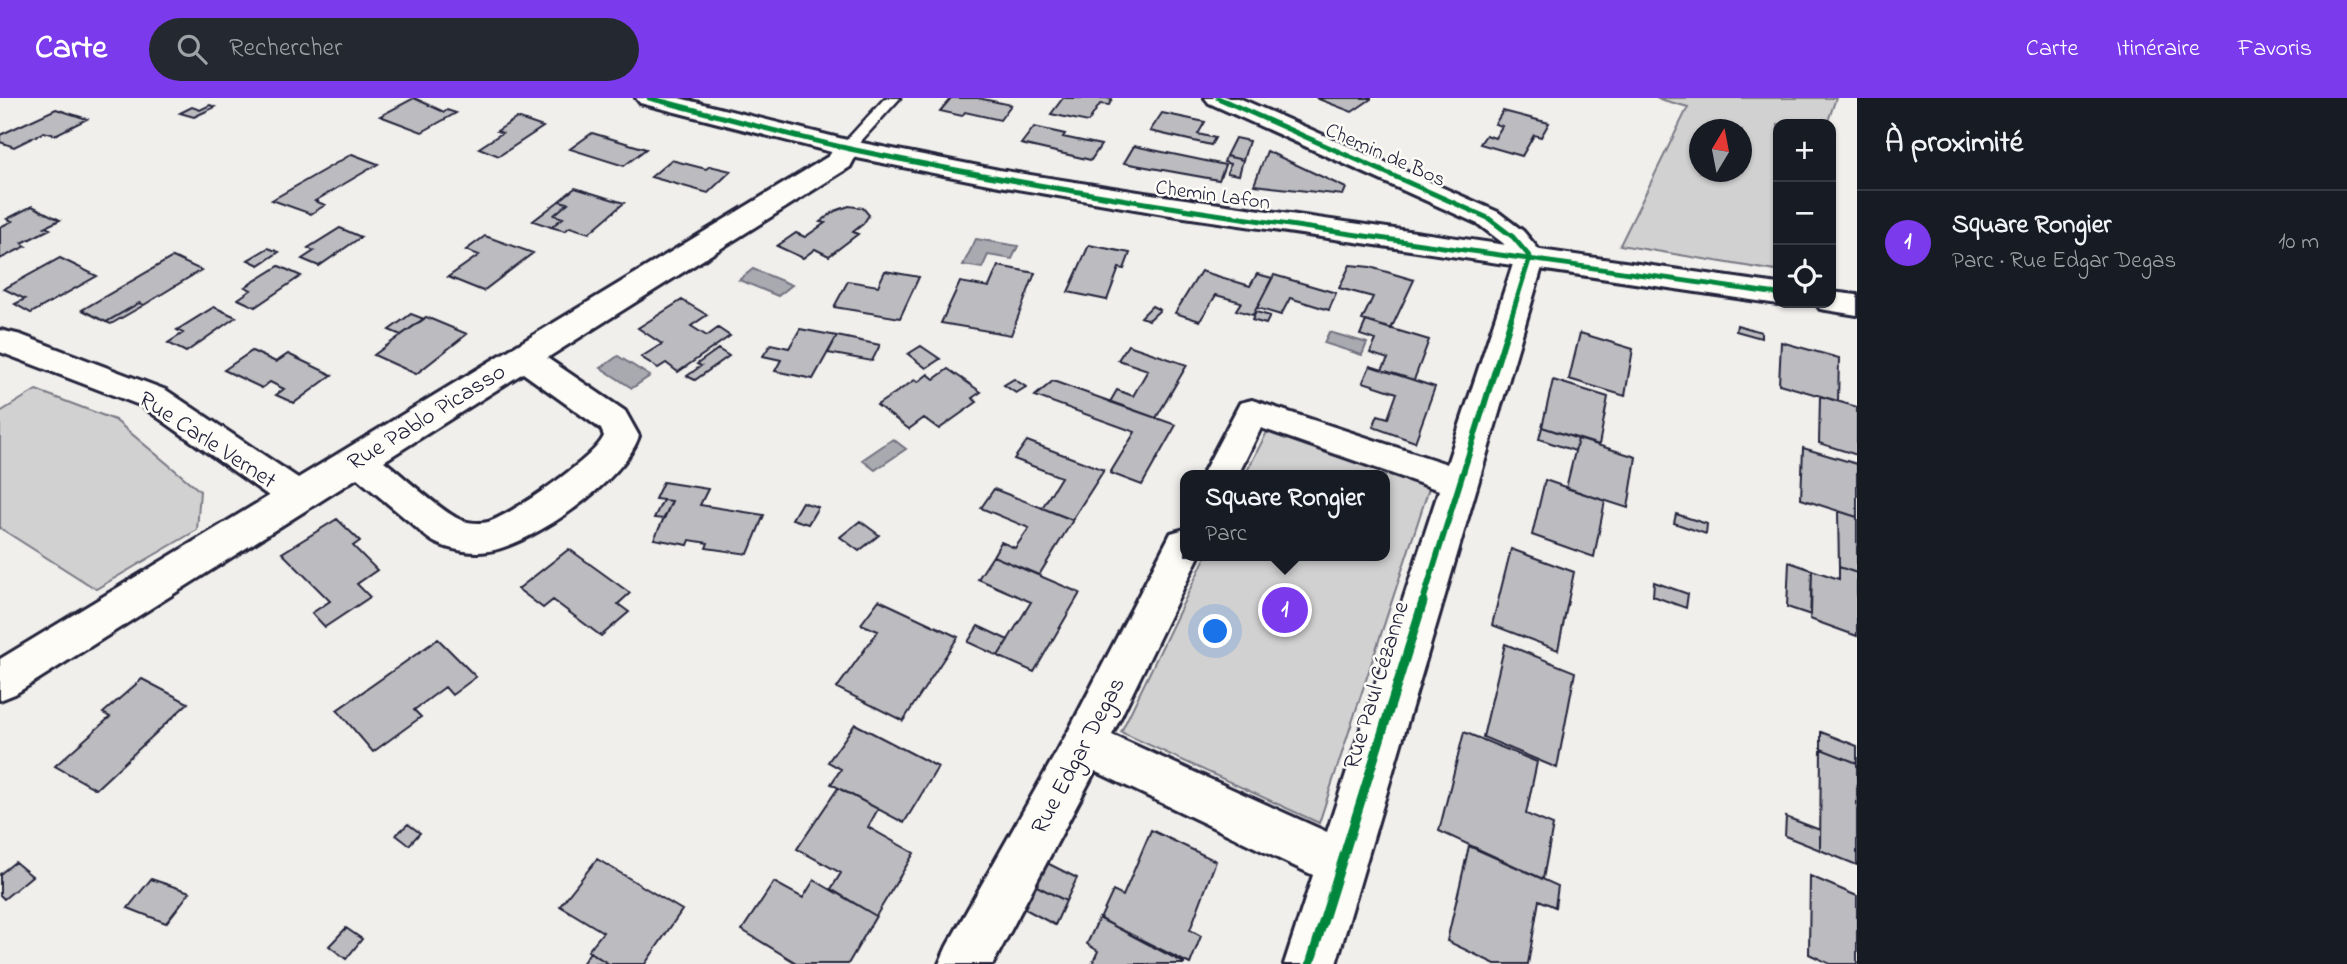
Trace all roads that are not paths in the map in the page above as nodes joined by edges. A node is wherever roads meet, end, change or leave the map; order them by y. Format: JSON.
{"nodes":[{"id":1,"x":649,"y":98,"type":"edge"},
{"id":2,"x":893,"y":98,"type":"edge"},
{"id":3,"x":1217,"y":98,"type":"edge"},
{"id":4,"x":847,"y":148,"type":"junction"},
{"id":5,"x":1530,"y":257,"type":"junction"},
{"id":6,"x":1773,"y":293,"type":"edge"},
{"id":7,"x":1836,"y":303,"type":"edge"},
{"id":8,"x":1857,"y":306,"type":"edge"},
{"id":9,"x":0,"y":341,"type":"edge"},
{"id":10,"x":522,"y":357,"type":"junction"},
{"id":11,"x":357,"y":459,"type":"junction"},
{"id":12,"x":1223,"y":470,"type":"edge"},
{"id":13,"x":1458,"y":482,"type":"junction"},
{"id":14,"x":297,"y":496,"type":"junction"},
{"id":15,"x":1180,"y":554,"type":"edge"},
{"id":16,"x":0,"y":681,"type":"edge"},
{"id":17,"x":1085,"y":744,"type":"junction"},
{"id":18,"x":1340,"y":863,"type":"junction"},
{"id":19,"x":965,"y":964,"type":"edge"},
{"id":20,"x":1310,"y":964,"type":"edge"}],
"edges":[{"from":1,"to":4,"type":"street","name":"Chemin Lafon"},
{"from":2,"to":4,"type":"lane"},
{"from":3,"to":5,"type":"street","name":"Chemin de Bos"},
{"from":4,"to":5,"type":"street","name":"Chemin Lafon"},
{"from":4,"to":10,"type":"street","name":"Rue Pablo Picasso"},
{"from":5,"to":6,"type":"street","name":"Chemin Lafon"},
{"from":5,"to":13,"type":"street","name":"Rue Paul Cézanne"},
{"from":7,"to":8,"type":"street"},
{"from":9,"to":14,"type":"street","name":"Rue Carle Vernet"},
{"from":10,"to":11,"type":"street","name":"Rue Pablo Picasso"},
{"from":10,"to":11,"type":"street"},
{"from":11,"to":14,"type":"street","name":"Rue Pablo Picasso"},
{"from":12,"to":13,"type":"street"},
{"from":13,"to":18,"type":"street","name":"Rue Paul Cézanne"},
{"from":14,"to":16,"type":"street","name":"Rue Pablo Picasso"},
{"from":15,"to":17,"type":"street","name":"Rue Edgar Degas"},
{"from":17,"to":18,"type":"street"},
{"from":17,"to":19,"type":"street","name":"Rue Edgar Degas"},
{"from":18,"to":20,"type":"street","name":"Rue Paul Cézanne"}]}
